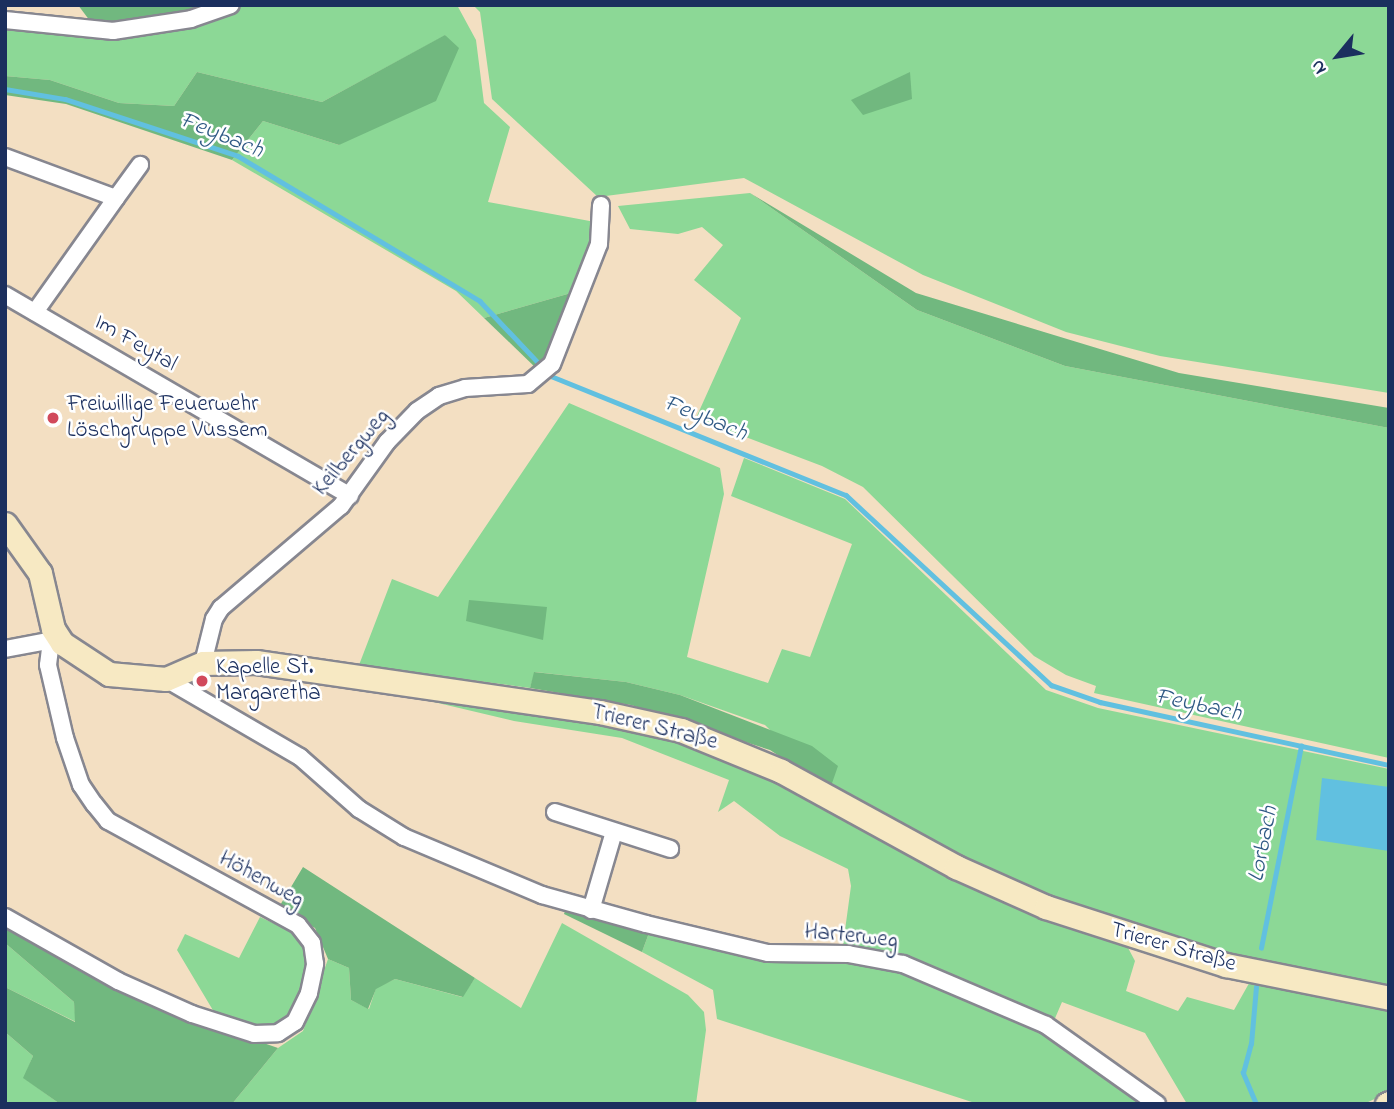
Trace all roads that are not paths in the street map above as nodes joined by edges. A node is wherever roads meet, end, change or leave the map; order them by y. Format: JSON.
{"nodes":[{"id":1,"x":231,"y":5,"type":"edge"},
{"id":2,"x":5,"y":20,"type":"edge"},
{"id":3,"x":5,"y":157,"type":"edge"},
{"id":4,"x":140,"y":165,"type":"dead end"},
{"id":5,"x":116,"y":198,"type":"junction"},
{"id":6,"x":601,"y":205,"type":"dead end"},
{"id":7,"x":5,"y":295,"type":"edge"},
{"id":8,"x":35,"y":312,"type":"junction"},
{"id":9,"x":350,"y":496,"type":"junction"},
{"id":10,"x":5,"y":524,"type":"edge"},
{"id":11,"x":55,"y":641,"type":"junction"},
{"id":12,"x":5,"y":649,"type":"edge"},
{"id":13,"x":202,"y":663,"type":"junction"},
{"id":14,"x":166,"y":679,"type":"junction"},
{"id":15,"x":555,"y":812,"type":"dead end"},
{"id":16,"x":614,"y":832,"type":"junction"},
{"id":17,"x":670,"y":849,"type":"dead end"},
{"id":18,"x":591,"y":910,"type":"junction"},
{"id":19,"x":5,"y":917,"type":"edge"},
{"id":20,"x":1389,"y":998,"type":"edge"},
{"id":21,"x":1157,"y":1104,"type":"edge"}],
"edges":[{"from":1,"to":2,"type":"street"},
{"from":3,"to":5,"type":"street"},
{"from":4,"to":5,"type":"street"},
{"from":5,"to":8,"type":"street"},
{"from":6,"to":9,"type":"street","name":"Keilbergweg"},
{"from":7,"to":8,"type":"street","name":"Im Feytal"},
{"from":8,"to":9,"type":"street","name":"Im Feytal"},
{"from":9,"to":13,"type":"street","name":"Keilbergweg"},
{"from":10,"to":11,"type":"main road"},
{"from":11,"to":12,"type":"street"},
{"from":11,"to":14,"type":"main road","name":"Trierer Straße"},
{"from":11,"to":19,"type":"street","name":"Höhenweg"},
{"from":13,"to":14,"type":"main road","name":"Trierer Straße"},
{"from":13,"to":20,"type":"main road","name":"Trierer Straße"},
{"from":14,"to":18,"type":"street","name":"Harterweg"},
{"from":15,"to":16,"type":"street"},
{"from":16,"to":17,"type":"street"},
{"from":16,"to":18,"type":"street"},
{"from":18,"to":21,"type":"street","name":"Harterweg"}]}
